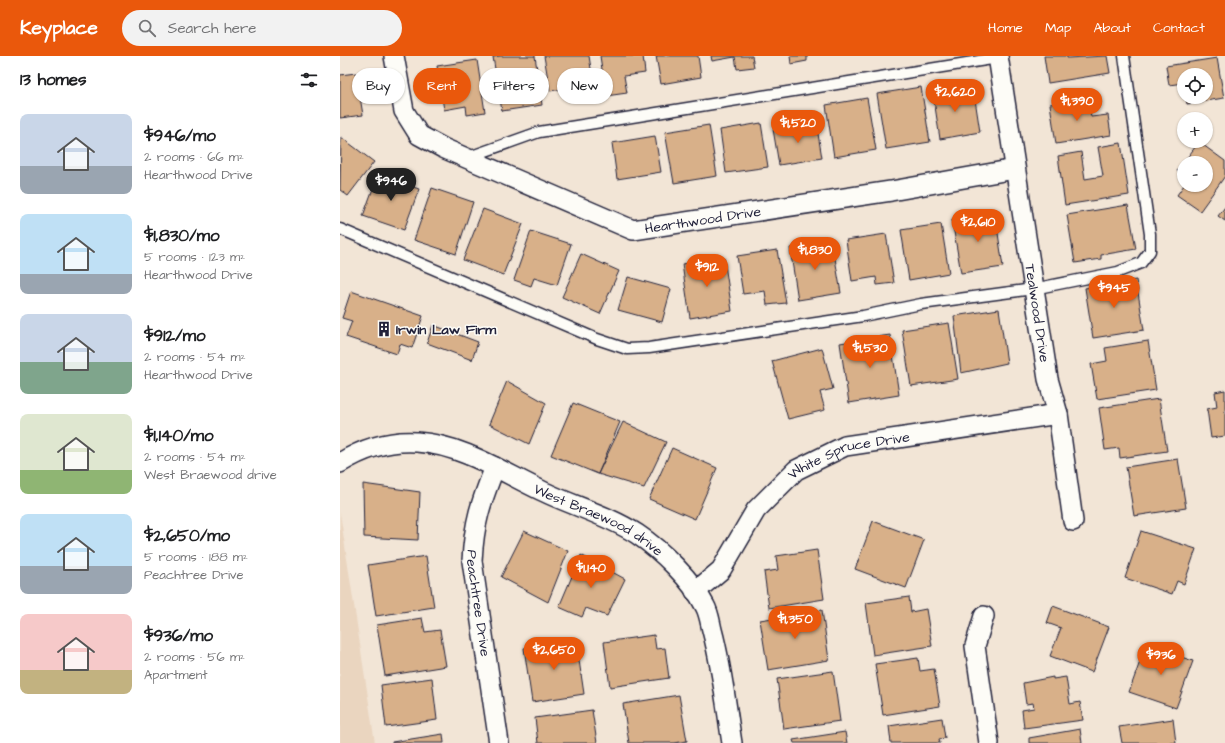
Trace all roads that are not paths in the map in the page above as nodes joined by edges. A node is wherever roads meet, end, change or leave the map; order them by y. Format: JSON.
{"nodes":[{"id":1,"x":394,"y":56,"type":"edge"},
{"id":2,"x":1124,"y":56,"type":"edge"},
{"id":3,"x":998,"y":57,"type":"edge"},
{"id":4,"x":466,"y":158,"type":"junction"},
{"id":5,"x":1015,"y":169,"type":"junction"},
{"id":6,"x":340,"y":229,"type":"edge"},
{"id":7,"x":1034,"y":289,"type":"junction"},
{"id":8,"x":1058,"y":414,"type":"junction"},
{"id":9,"x":340,"y":463,"type":"edge"},
{"id":10,"x":495,"y":467,"type":"junction"},
{"id":11,"x":1073,"y":521,"type":"dead end"},
{"id":12,"x":695,"y":590,"type":"junction"},
{"id":13,"x":984,"y":616,"type":"dead end"},
{"id":14,"x":499,"y":743,"type":"edge"},
{"id":15,"x":732,"y":743,"type":"edge"},
{"id":16,"x":990,"y":743,"type":"edge"}],
"edges":[{"from":1,"to":4,"type":"street","name":"Hearthwood Drive"},
{"from":2,"to":7,"type":"lane"},
{"from":3,"to":4,"type":"lane"},
{"from":3,"to":5,"type":"street","name":"Tealwood Drive"},
{"from":4,"to":5,"type":"street","name":"Hearthwood Drive"},
{"from":5,"to":7,"type":"street","name":"Tealwood Drive"},
{"from":6,"to":7,"type":"lane"},
{"from":7,"to":8,"type":"street","name":"Tealwood Drive"},
{"from":8,"to":11,"type":"street","name":"Tealwood Drive"},
{"from":8,"to":12,"type":"street","name":"White Spruce Drive"},
{"from":9,"to":10,"type":"street","name":"West Braewood drive"},
{"from":10,"to":12,"type":"street","name":"West Braewood drive"},
{"from":10,"to":14,"type":"street","name":"Peachtree Drive"},
{"from":12,"to":15,"type":"street","name":"West Braewood drive"},
{"from":13,"to":16,"type":"street"}]}
